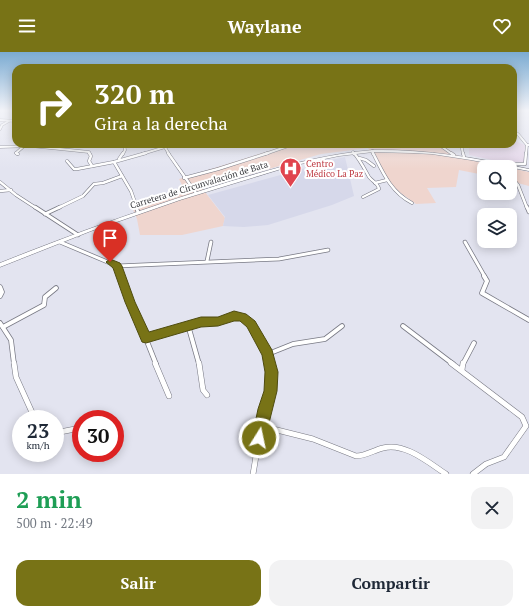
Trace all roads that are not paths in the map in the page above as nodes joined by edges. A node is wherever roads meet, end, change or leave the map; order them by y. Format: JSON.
{"nodes":[{"id":1,"x":517,"y":133,"type":"edge"},
{"id":2,"x":528,"y":145,"type":"edge"},
{"id":3,"x":0,"y":147,"type":"edge"},
{"id":4,"x":12,"y":147,"type":"edge"},
{"id":5,"x":22,"y":148,"type":"edge"},
{"id":6,"x":47,"y":148,"type":"edge"},
{"id":7,"x":124,"y":148,"type":"edge"},
{"id":8,"x":155,"y":148,"type":"edge"},
{"id":9,"x":166,"y":148,"type":"edge"},
{"id":10,"x":278,"y":148,"type":"edge"},
{"id":11,"x":444,"y":148,"type":"edge"},
{"id":12,"x":462,"y":148,"type":"edge"},
{"id":13,"x":372,"y":151,"type":"junction"},
{"id":14,"x":353,"y":152,"type":"junction"},
{"id":15,"x":18,"y":154,"type":"dead end"},
{"id":16,"x":454,"y":155,"type":"junction"},
{"id":17,"x":356,"y":157,"type":"junction"},
{"id":18,"x":464,"y":157,"type":"junction"},
{"id":19,"x":479,"y":160,"type":"edge"},
{"id":20,"x":67,"y":161,"type":"dead end"},
{"id":21,"x":115,"y":162,"type":"junction"},
{"id":22,"x":517,"y":164,"type":"edge"},
{"id":23,"x":92,"y":166,"type":"junction"},
{"id":24,"x":374,"y":166,"type":"dead end"},
{"id":25,"x":517,"y":168,"type":"edge"},
{"id":26,"x":529,"y":170,"type":"edge"},
{"id":27,"x":122,"y":176,"type":"junction"},
{"id":28,"x":184,"y":178,"type":"junction"},
{"id":29,"x":387,"y":180,"type":"junction"},
{"id":30,"x":0,"y":182,"type":"edge"},
{"id":31,"x":375,"y":183,"type":"junction"},
{"id":32,"x":517,"y":185,"type":"edge"},
{"id":33,"x":11,"y":190,"type":"junction"},
{"id":34,"x":0,"y":191,"type":"edge"},
{"id":35,"x":196,"y":193,"type":"junction"},
{"id":36,"x":364,"y":197,"type":"dead end"},
{"id":37,"x":412,"y":203,"type":"dead end"},
{"id":38,"x":138,"y":212,"type":"junction"},
{"id":39,"x":529,"y":212,"type":"edge"},
{"id":40,"x":46,"y":214,"type":"junction"},
{"id":41,"x":78,"y":235,"type":"junction"},
{"id":42,"x":60,"y":242,"type":"junction"},
{"id":43,"x":212,"y":242,"type":"dead end"},
{"id":44,"x":465,"y":242,"type":"dead end"},
{"id":45,"x":328,"y":250,"type":"dead end"},
{"id":46,"x":207,"y":261,"type":"junction"},
{"id":47,"x":0,"y":265,"type":"edge"},
{"id":48,"x":117,"y":266,"type":"junction"},
{"id":49,"x":0,"y":287,"type":"edge"},
{"id":50,"x":56,"y":288,"type":"dead end"},
{"id":51,"x":0,"y":296,"type":"edge"},
{"id":52,"x":529,"y":320,"type":"edge"},
{"id":53,"x":1,"y":325,"type":"edge"},
{"id":54,"x":188,"y":326,"type":"junction"},
{"id":55,"x":342,"y":326,"type":"dead end"},
{"id":56,"x":403,"y":326,"type":"dead end"},
{"id":57,"x":146,"y":338,"type":"junction"},
{"id":58,"x":474,"y":343,"type":"dead end"},
{"id":59,"x":268,"y":354,"type":"junction"},
{"id":60,"x":462,"y":370,"type":"junction"},
{"id":61,"x":207,"y":394,"type":"dead end"},
{"id":62,"x":169,"y":396,"type":"dead end"},
{"id":63,"x":30,"y":410,"type":"edge"},
{"id":64,"x":261,"y":426,"type":"junction"},
{"id":65,"x":253,"y":474,"type":"edge"},
{"id":66,"x":446,"y":474,"type":"edge"},
{"id":67,"x":473,"y":474,"type":"edge"}],
"edges":[{"from":1,"to":2,"type":"street"},
{"from":2,"to":22,"type":"street"},
{"from":3,"to":4,"type":"street"},
{"from":5,"to":15,"type":"street"},
{"from":6,"to":23,"type":"street"},
{"from":7,"to":21,"type":"street"},
{"from":8,"to":21,"type":"street"},
{"from":9,"to":28,"type":"street"},
{"from":10,"to":28,"type":"street"},
{"from":11,"to":16,"type":"street"},
{"from":12,"to":18,"type":"street"},
{"from":13,"to":14,"type":"main road","name":"Carretera de Circunvalación de Bata"},
{"from":13,"to":16,"type":"main road","name":"Carretera de Circunvalación de Bata"},
{"from":13,"to":29,"type":"street"},
{"from":14,"to":17,"type":"street"},
{"from":14,"to":35,"type":"main road","name":"Carretera de Circunvalación de Bata"},
{"from":16,"to":18,"type":"main road","name":"Carretera de Circunvalación de Bata"},
{"from":17,"to":24,"type":"street"},
{"from":17,"to":31,"type":"street"},
{"from":18,"to":19,"type":"main road","name":"Carretera de Circunvalación de Bata"},
{"from":20,"to":23,"type":"street"},
{"from":21,"to":23,"type":"street"},
{"from":21,"to":27,"type":"street"},
{"from":25,"to":26,"type":"main road","name":"Carretera de Circunvalación de Bata"},
{"from":27,"to":38,"type":"street"},
{"from":27,"to":40,"type":"street"},
{"from":28,"to":35,"type":"street"},
{"from":29,"to":31,"type":"street"},
{"from":29,"to":37,"type":"street"},
{"from":30,"to":33,"type":"street"},
{"from":31,"to":36,"type":"street"},
{"from":32,"to":39,"type":"street"},
{"from":33,"to":34,"type":"street"},
{"from":33,"to":40,"type":"street"},
{"from":35,"to":38,"type":"main road","name":"Carretera de Circunvalación de Bata"},
{"from":38,"to":41,"type":"main road","name":"Carretera de Circunvalación de Bata"},
{"from":40,"to":41,"type":"street"},
{"from":41,"to":42,"type":"main road","name":"Carretera de Circunvalación de Bata"},
{"from":42,"to":47,"type":"main road","name":"Carretera de Circunvalación de Bata"},
{"from":42,"to":48,"type":"street"},
{"from":43,"to":46,"type":"street"},
{"from":44,"to":52,"type":"street"},
{"from":45,"to":46,"type":"street"},
{"from":46,"to":48,"type":"street"},
{"from":48,"to":57,"type":"street"},
{"from":49,"to":51,"type":"street"},
{"from":50,"to":53,"type":"street"},
{"from":53,"to":63,"type":"street"},
{"from":54,"to":57,"type":"street"},
{"from":54,"to":59,"type":"street"},
{"from":54,"to":61,"type":"street"},
{"from":55,"to":59,"type":"street"},
{"from":56,"to":60,"type":"street"},
{"from":57,"to":62,"type":"street"},
{"from":58,"to":60,"type":"street"},
{"from":59,"to":64,"type":"street"},
{"from":60,"to":67,"type":"street"},
{"from":64,"to":65,"type":"street"},
{"from":64,"to":66,"type":"street"}]}
